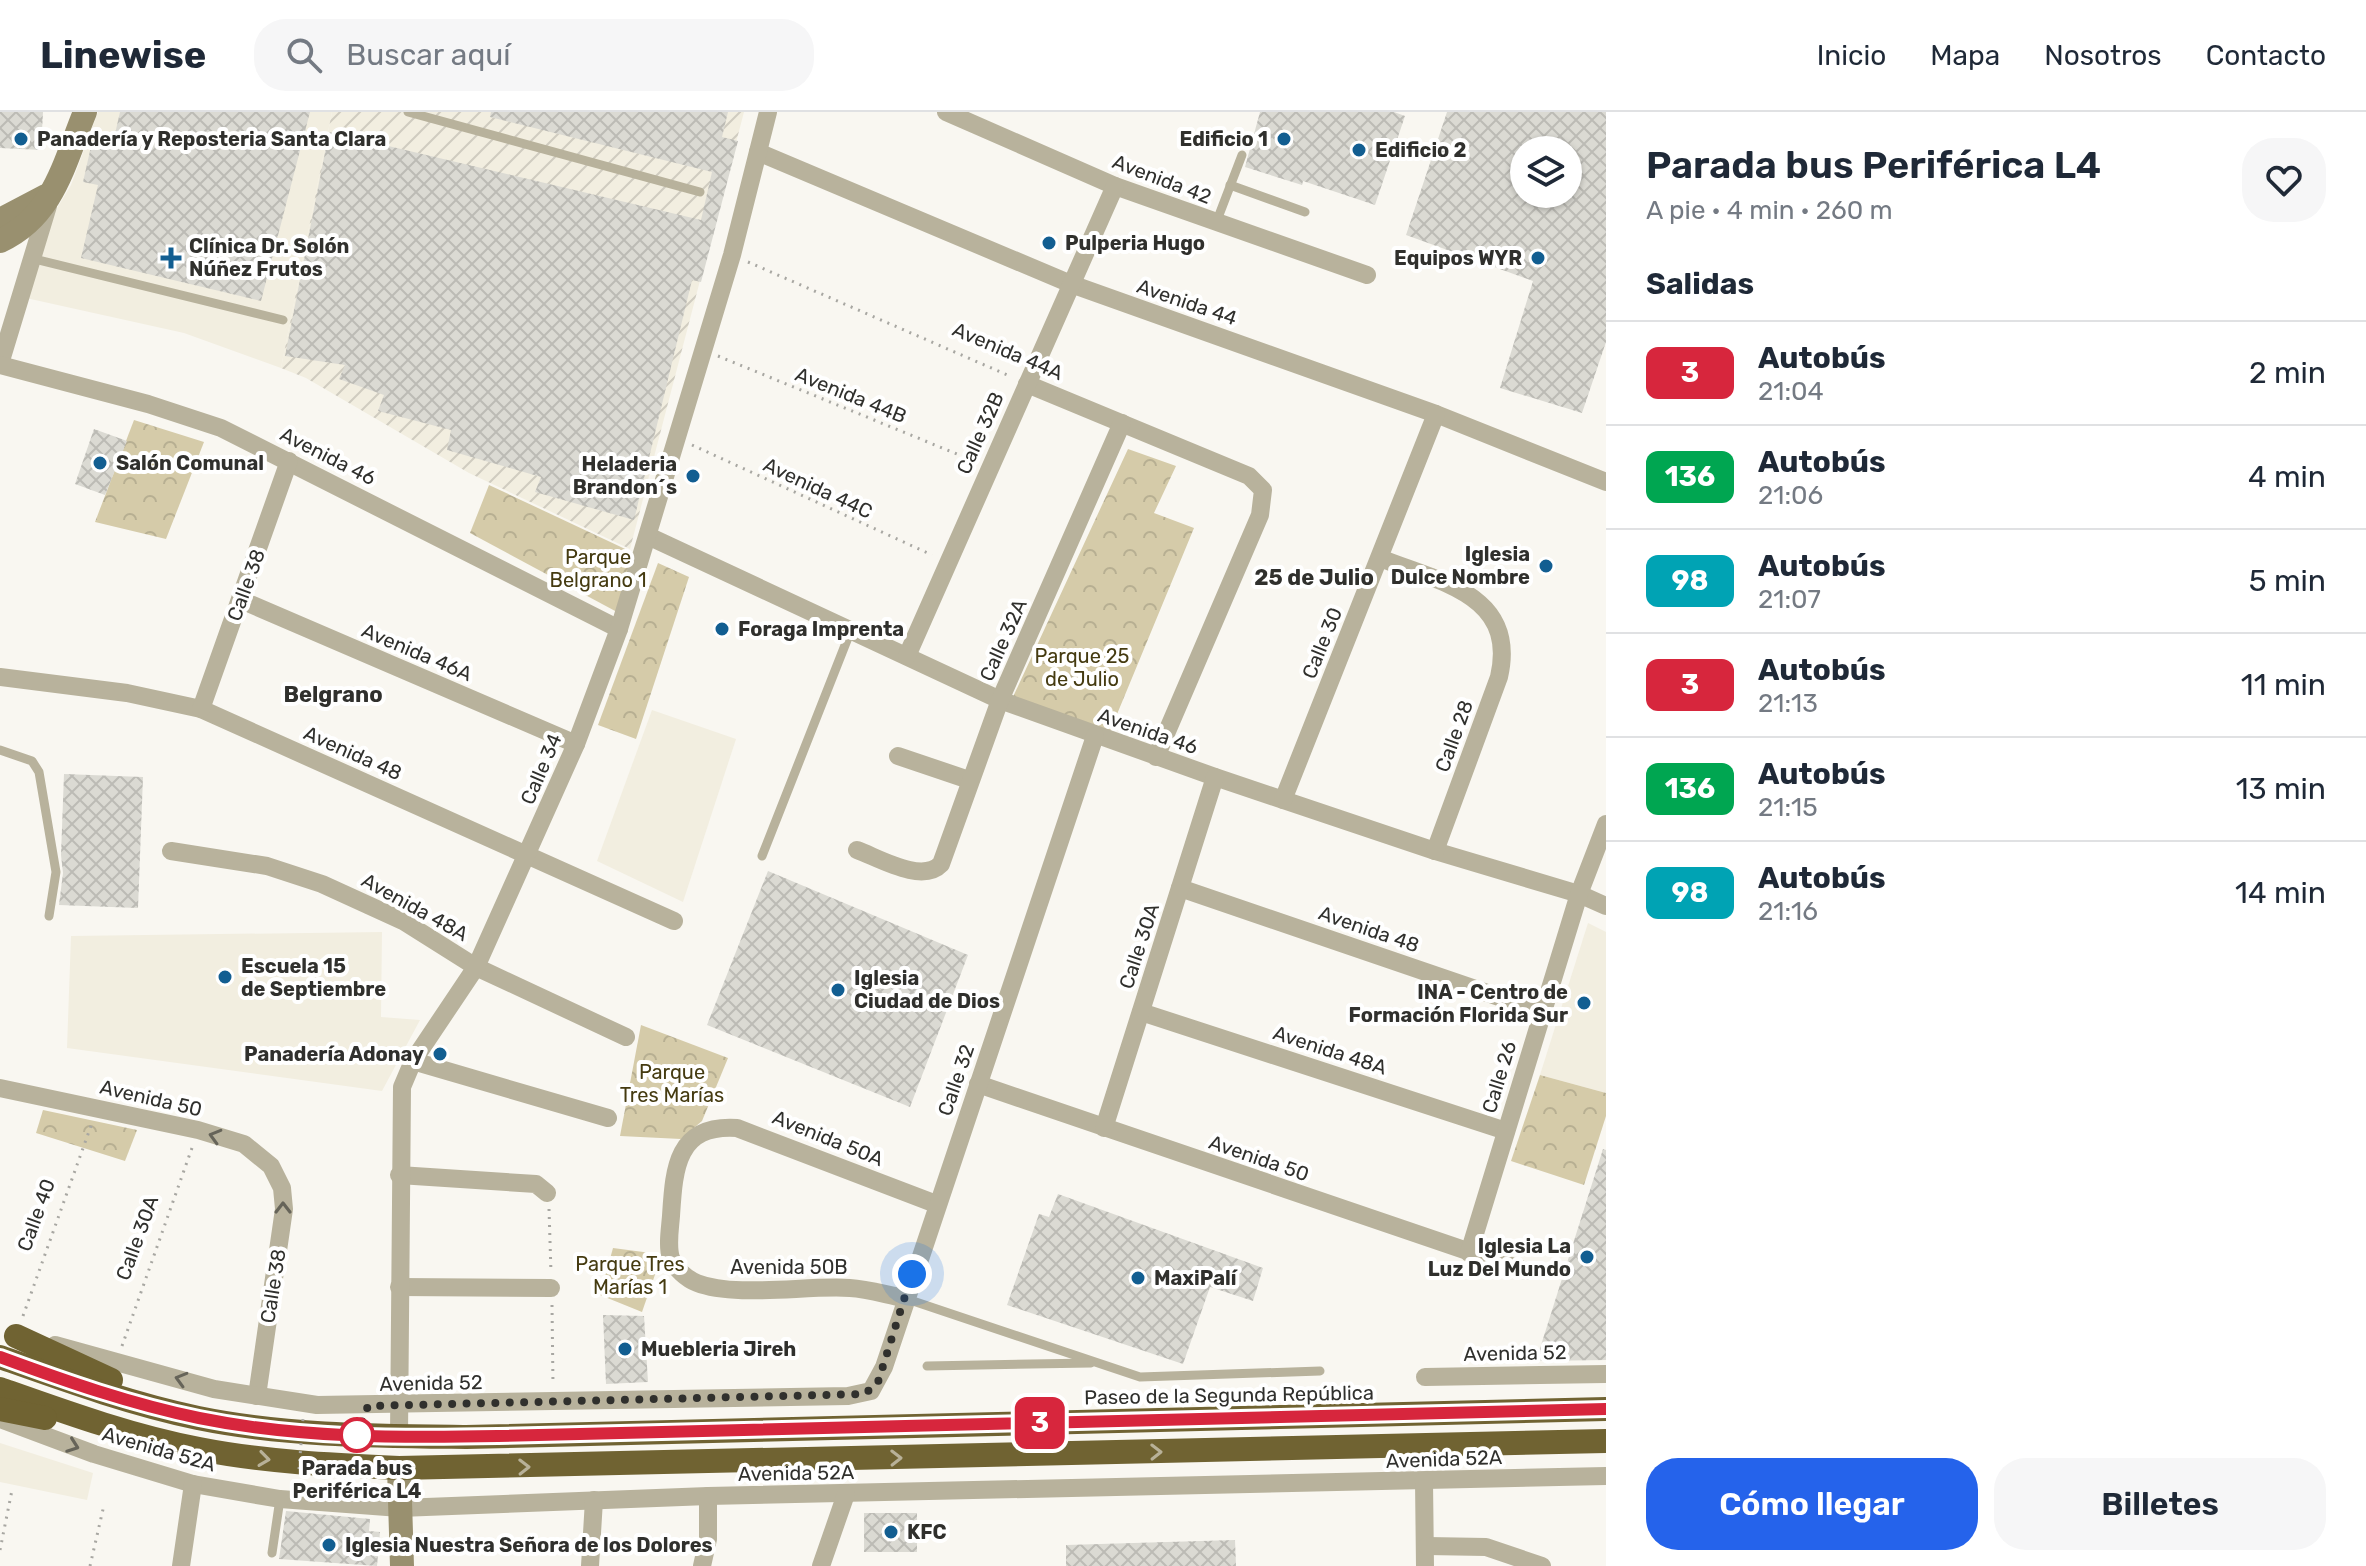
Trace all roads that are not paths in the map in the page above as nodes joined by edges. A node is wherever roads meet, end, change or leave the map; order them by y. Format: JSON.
{"nodes":[{"id":1,"x":85,"y":112,"type":"edge"},
{"id":2,"x":408,"y":112,"type":"edge"},
{"id":3,"x":768,"y":112,"type":"edge"},
{"id":4,"x":946,"y":112,"type":"edge"},
{"id":5,"x":758,"y":152,"type":"junction"},
{"id":6,"x":1242,"y":155,"type":"dead end"},
{"id":7,"x":1230,"y":185,"type":"junction"},
{"id":8,"x":1115,"y":186,"type":"junction"},
{"id":9,"x":700,"y":192,"type":"dead end"},
{"id":10,"x":52,"y":193,"type":"junction"},
{"id":11,"x":1305,"y":212,"type":"dead end"},
{"id":12,"x":0,"y":220,"type":"edge"},
{"id":13,"x":1215,"y":223,"type":"junction"},
{"id":14,"x":0,"y":241,"type":"edge"},
{"id":15,"x":30,"y":258,"type":"junction"},
{"id":16,"x":1367,"y":275,"type":"dead end"},
{"id":17,"x":1071,"y":284,"type":"junction"},
{"id":18,"x":283,"y":320,"type":"dead end"},
{"id":19,"x":0,"y":365,"type":"edge"},
{"id":20,"x":1027,"y":384,"type":"junction"},
{"id":21,"x":1436,"y":414,"type":"junction"},
{"id":22,"x":1122,"y":423,"type":"junction"},
{"id":23,"x":289,"y":461,"type":"junction"},
{"id":24,"x":1606,"y":482,"type":"edge"},
{"id":25,"x":648,"y":536,"type":"junction"},
{"id":26,"x":1380,"y":558,"type":"junction"},
{"id":27,"x":241,"y":600,"type":"junction"},
{"id":28,"x":619,"y":629,"type":"junction"},
{"id":29,"x":851,"y":630,"type":"junction"},
{"id":30,"x":907,"y":656,"type":"junction"},
{"id":31,"x":0,"y":677,"type":"edge"},
{"id":32,"x":1000,"y":700,"type":"junction"},
{"id":33,"x":201,"y":709,"type":"junction"},
{"id":34,"x":1095,"y":736,"type":"junction"},
{"id":35,"x":576,"y":744,"type":"junction"},
{"id":36,"x":0,"y":750,"type":"edge"},
{"id":37,"x":898,"y":756,"type":"dead end"},
{"id":38,"x":1156,"y":757,"type":"junction"},
{"id":39,"x":1215,"y":777,"type":"junction"},
{"id":40,"x":969,"y":780,"type":"junction"},
{"id":41,"x":1283,"y":800,"type":"junction"},
{"id":42,"x":1606,"y":824,"type":"edge"},
{"id":43,"x":857,"y":850,"type":"dead end"},
{"id":44,"x":171,"y":851,"type":"dead end"},
{"id":45,"x":1435,"y":851,"type":"junction"},
{"id":46,"x":527,"y":856,"type":"junction"},
{"id":47,"x":762,"y":856,"type":"dead end"},
{"id":48,"x":1180,"y":888,"type":"junction"},
{"id":49,"x":1579,"y":894,"type":"junction"},
{"id":50,"x":1606,"y":906,"type":"edge"},
{"id":51,"x":49,"y":916,"type":"dead end"},
{"id":52,"x":674,"y":921,"type":"dead end"},
{"id":53,"x":476,"y":967,"type":"junction"},
{"id":54,"x":1141,"y":1012,"type":"junction"},
{"id":55,"x":1543,"y":1012,"type":"junction"},
{"id":56,"x":626,"y":1037,"type":"dead end"},
{"id":57,"x":413,"y":1061,"type":"junction"},
{"id":58,"x":978,"y":1084,"type":"junction"},
{"id":59,"x":0,"y":1088,"type":"edge"},
{"id":60,"x":608,"y":1118,"type":"dead end"},
{"id":61,"x":1104,"y":1128,"type":"junction"},
{"id":62,"x":1506,"y":1131,"type":"junction"},
{"id":63,"x":399,"y":1175,"type":"junction"},
{"id":64,"x":277,"y":1177,"type":"joint"},
{"id":65,"x":547,"y":1193,"type":"dead end"},
{"id":66,"x":936,"y":1204,"type":"junction"},
{"id":67,"x":1469,"y":1253,"type":"junction"},
{"id":68,"x":679,"y":1270,"type":"joint"},
{"id":69,"x":1526,"y":1271,"type":"dead end"},
{"id":70,"x":399,"y":1287,"type":"junction"},
{"id":71,"x":551,"y":1288,"type":"dead end"},
{"id":72,"x":904,"y":1298,"type":"junction"},
{"id":73,"x":8,"y":1333,"type":"edge"},
{"id":74,"x":0,"y":1357,"type":"edge"},
{"id":75,"x":1098,"y":1363,"type":"junction"},
{"id":76,"x":927,"y":1366,"type":"dead end"},
{"id":77,"x":1320,"y":1371,"type":"dead end"},
{"id":78,"x":1606,"y":1374,"type":"edge"},
{"id":79,"x":1425,"y":1377,"type":"dead end"},
{"id":80,"x":0,"y":1389,"type":"edge"},
{"id":81,"x":871,"y":1391,"type":"joint"},
{"id":82,"x":257,"y":1396,"type":"junction"},
{"id":83,"x":399,"y":1406,"type":"junction"},
{"id":84,"x":0,"y":1409,"type":"edge"},
{"id":85,"x":1606,"y":1409,"type":"edge"},
{"id":86,"x":198,"y":1418,"type":"junction"},
{"id":87,"x":0,"y":1419,"type":"edge"},
{"id":88,"x":399,"y":1436,"type":"junction"},
{"id":89,"x":154,"y":1439,"type":"junction"},
{"id":90,"x":1606,"y":1441,"type":"edge"},
{"id":91,"x":399,"y":1468,"type":"junction"},
{"id":92,"x":1606,"y":1476,"type":"edge"},
{"id":93,"x":1424,"y":1481,"type":"junction"},
{"id":94,"x":193,"y":1484,"type":"junction"},
{"id":95,"x":846,"y":1494,"type":"junction"},
{"id":96,"x":708,"y":1496,"type":"junction"},
{"id":97,"x":280,"y":1499,"type":"junction"},
{"id":98,"x":594,"y":1500,"type":"junction"},
{"id":99,"x":400,"y":1508,"type":"junction"},
{"id":100,"x":1427,"y":1546,"type":"junction"},
{"id":101,"x":272,"y":1553,"type":"dead end"},
{"id":102,"x":181,"y":1566,"type":"edge"},
{"id":103,"x":402,"y":1566,"type":"edge"},
{"id":104,"x":590,"y":1566,"type":"edge"},
{"id":105,"x":702,"y":1566,"type":"edge"},
{"id":106,"x":821,"y":1566,"type":"edge"},
{"id":107,"x":1425,"y":1566,"type":"edge"},
{"id":108,"x":1542,"y":1566,"type":"edge"}],
"edges":[{"from":1,"to":10,"type":"main road"},
{"from":2,"to":9,"type":"lane"},
{"from":3,"to":5,"type":"street","name":"Calle 34"},
{"from":4,"to":8,"type":"street","name":"Avenida 42"},
{"from":5,"to":17,"type":"street","name":"Avenida 44"},
{"from":5,"to":25,"type":"street","name":"Calle 34"},
{"from":6,"to":7,"type":"lane"},
{"from":7,"to":11,"type":"lane"},
{"from":7,"to":13,"type":"lane"},
{"from":8,"to":13,"type":"street","name":"Avenida 42"},
{"from":8,"to":17,"type":"street","name":"Calle 32B"},
{"from":10,"to":12,"type":"main road"},
{"from":10,"to":14,"type":"main road"},
{"from":10,"to":15,"type":"street"},
{"from":13,"to":16,"type":"street","name":"Avenida 42"},
{"from":15,"to":18,"type":"lane"},
{"from":15,"to":19,"type":"street"},
{"from":17,"to":20,"type":"street","name":"Calle 32B"},
{"from":17,"to":21,"type":"street","name":"Avenida 44"},
{"from":19,"to":23,"type":"street","name":"Avenida 46"},
{"from":20,"to":22,"type":"street","name":"Avenida 44A"},
{"from":20,"to":30,"type":"street","name":"Calle 32B"},
{"from":21,"to":24,"type":"street","name":"Avenida 44"},
{"from":21,"to":26,"type":"street","name":"Calle 30"},
{"from":22,"to":32,"type":"street","name":"Calle 32A"},
{"from":22,"to":38,"type":"street","name":"Avenida 44A"},
{"from":23,"to":27,"type":"street","name":"Calle 38"},
{"from":23,"to":28,"type":"street","name":"Avenida 46"},
{"from":25,"to":28,"type":"street","name":"Calle 34"},
{"from":25,"to":29,"type":"street","name":"Avenida 46"},
{"from":26,"to":41,"type":"street","name":"Calle 30"},
{"from":26,"to":45,"type":"street","name":"Calle 28"},
{"from":27,"to":33,"type":"street","name":"Calle 38"},
{"from":27,"to":35,"type":"street","name":"Avenida 46A"},
{"from":28,"to":35,"type":"street","name":"Calle 34"},
{"from":29,"to":30,"type":"street","name":"Avenida 46"},
{"from":29,"to":47,"type":"lane"},
{"from":30,"to":32,"type":"street","name":"Avenida 46"},
{"from":31,"to":33,"type":"street","name":"Avenida 48"},
{"from":32,"to":34,"type":"street","name":"Avenida 46"},
{"from":32,"to":40,"type":"street","name":"Calle 32A"},
{"from":33,"to":46,"type":"street","name":"Avenida 48"},
{"from":34,"to":38,"type":"street","name":"Avenida 46"},
{"from":34,"to":58,"type":"street","name":"Calle 32"},
{"from":35,"to":46,"type":"street","name":"Calle 34"},
{"from":36,"to":51,"type":"lane"},
{"from":37,"to":40,"type":"street"},
{"from":38,"to":39,"type":"street","name":"Avenida 46"},
{"from":39,"to":41,"type":"street","name":"Avenida 46"},
{"from":39,"to":48,"type":"street","name":"Calle 30A"},
{"from":40,"to":43,"type":"street","name":"Calle 32A"},
{"from":41,"to":45,"type":"street","name":"Avenida 46"},
{"from":42,"to":49,"type":"street","name":"Calle 26"},
{"from":44,"to":53,"type":"street","name":"Avenida 48A"},
{"from":45,"to":49,"type":"street","name":"Avenida 46"},
{"from":46,"to":52,"type":"street","name":"Avenida 48"},
{"from":46,"to":53,"type":"street","name":"Calle 34"},
{"from":48,"to":54,"type":"street","name":"Calle 30A"},
{"from":48,"to":55,"type":"street","name":"Avenida 48"},
{"from":49,"to":50,"type":"street","name":"Avenida 46"},
{"from":49,"to":55,"type":"street","name":"Calle 26"},
{"from":53,"to":56,"type":"street","name":"Avenida 48A"},
{"from":53,"to":57,"type":"street","name":"Calle 34"},
{"from":54,"to":61,"type":"street","name":"Calle 30A"},
{"from":54,"to":62,"type":"street","name":"Avenida 48A"},
{"from":55,"to":62,"type":"street","name":"Calle 26"},
{"from":57,"to":60,"type":"street"},
{"from":57,"to":63,"type":"street","name":"Calle 34"},
{"from":58,"to":61,"type":"street","name":"Avenida 50"},
{"from":58,"to":66,"type":"street","name":"Calle 32"},
{"from":64,"to":59,"type":"street","name":"Avenida 50","one_way":true},
{"from":61,"to":67,"type":"street","name":"Avenida 50"},
{"from":62,"to":67,"type":"street","name":"Calle 26"},
{"from":63,"to":65,"type":"street"},
{"from":63,"to":70,"type":"street","name":"Calle 34"},
{"from":82,"to":64,"type":"street","name":"Calle 38","one_way":true},
{"from":66,"to":68,"type":"street","name":"Avenida 50A"},
{"from":66,"to":72,"type":"street","name":"Calle 32"},
{"from":67,"to":69,"type":"street","name":"Avenida 50"},
{"from":68,"to":72,"type":"street","name":"Avenida 50B"},
{"from":70,"to":71,"type":"street"},
{"from":70,"to":83,"type":"street","name":"Calle 34"},
{"from":72,"to":75,"type":"lane"},
{"from":72,"to":81,"type":"street","name":"Calle 32"},
{"from":82,"to":73,"type":"street","name":"Avenida 52","one_way":true},
{"from":73,"to":86,"type":"highway"},
{"from":74,"to":86,"type":"highway","name":"Paseo de la Segunda República"},
{"from":75,"to":76,"type":"lane"},
{"from":75,"to":77,"type":"lane"},
{"from":78,"to":79,"type":"street","name":"Avenida 52"},
{"from":80,"to":89,"type":"highway"},
{"from":81,"to":83,"type":"street","name":"Avenida 52"},
{"from":82,"to":83,"type":"street","name":"Avenida 52"},
{"from":83,"to":88,"type":"street","name":"Calle 34"},
{"from":84,"to":89,"type":"highway"},
{"from":85,"to":88,"type":"highway","name":"Paseo de la Segunda República"},
{"from":86,"to":88,"type":"highway","name":"Paseo de la Segunda República"},
{"from":87,"to":94,"type":"street","name":"Avenida 52A","one_way":true},
{"from":89,"to":91,"type":"highway","one_way":true},
{"from":91,"to":90,"type":"highway","one_way":true},
{"from":91,"to":99,"type":"main road"},
{"from":92,"to":93,"type":"street","name":"Avenida 52A"},
{"from":93,"to":95,"type":"street","name":"Avenida 52A"},
{"from":93,"to":100,"type":"street"},
{"from":94,"to":97,"type":"street","name":"Avenida 52A"},
{"from":94,"to":102,"type":"street"},
{"from":95,"to":96,"type":"street","name":"Avenida 52A"},
{"from":95,"to":106,"type":"street"},
{"from":96,"to":98,"type":"street","name":"Avenida 52A"},
{"from":96,"to":105,"type":"street"},
{"from":97,"to":99,"type":"street","name":"Avenida 52A"},
{"from":97,"to":101,"type":"lane"},
{"from":98,"to":99,"type":"street","name":"Avenida 52A"},
{"from":98,"to":104,"type":"street"},
{"from":99,"to":103,"type":"main road"},
{"from":100,"to":107,"type":"street"},
{"from":100,"to":108,"type":"street"}]}
